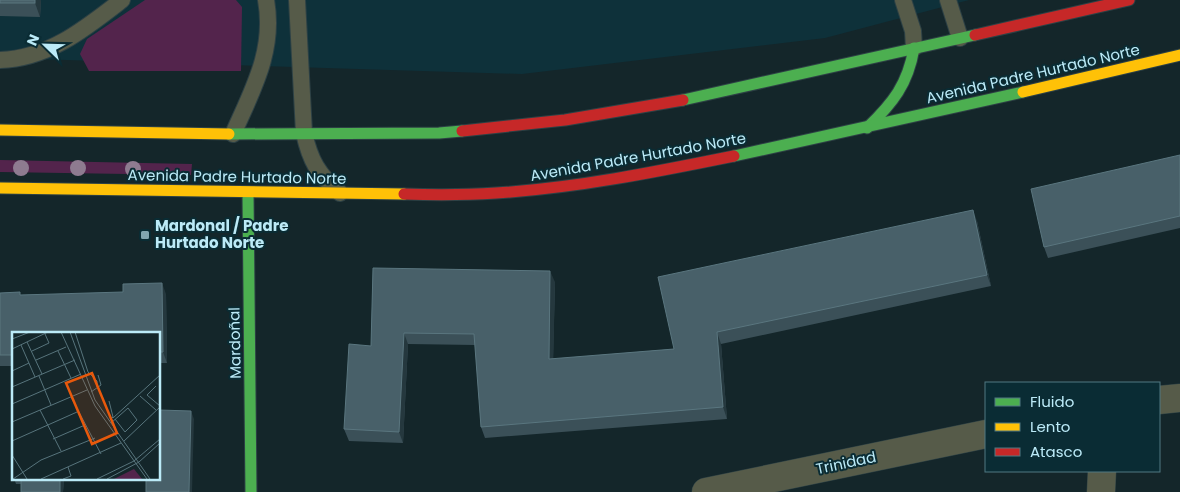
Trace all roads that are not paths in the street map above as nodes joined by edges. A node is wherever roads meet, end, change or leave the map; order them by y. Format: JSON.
{"nodes":[{"id":1,"x":122,"y":0,"type":"edge"},
{"id":2,"x":297,"y":0,"type":"edge"},
{"id":3,"x":903,"y":0,"type":"edge"},
{"id":4,"x":948,"y":0,"type":"edge"},
{"id":5,"x":1129,"y":0,"type":"edge"},
{"id":6,"x":265,"y":4,"type":"edge"},
{"id":7,"x":960,"y":38,"type":"junction"},
{"id":8,"x":914,"y":48,"type":"junction"},
{"id":9,"x":1180,"y":55,"type":"edge"},
{"id":10,"x":0,"y":60,"type":"edge"},
{"id":11,"x":867,"y":128,"type":"junction"},
{"id":12,"x":0,"y":130,"type":"edge"},
{"id":13,"x":304,"y":133,"type":"junction"},
{"id":14,"x":233,"y":134,"type":"junction"},
{"id":15,"x":0,"y":188,"type":"edge"},
{"id":16,"x":248,"y":193,"type":"junction"},
{"id":17,"x":341,"y":194,"type":"junction"},
{"id":18,"x":1180,"y":398,"type":"edge"},
{"id":19,"x":1160,"y":400,"type":"edge"},
{"id":20,"x":985,"y":434,"type":"edge"},
{"id":21,"x":1102,"y":472,"type":"edge"},
{"id":22,"x":816,"y":481,"type":"edge"},
{"id":23,"x":252,"y":492,"type":"edge"},
{"id":24,"x":706,"y":492,"type":"edge"},
{"id":25,"x":1101,"y":492,"type":"edge"}],
"edges":[{"from":1,"to":10,"type":"lane"},
{"from":2,"to":13,"type":"lane"},
{"from":3,"to":8,"type":"lane"},
{"from":4,"to":7,"type":"lane"},
{"from":5,"to":7,"type":"main road"},
{"from":6,"to":14,"type":"lane"},
{"from":7,"to":8,"type":"main road"},
{"from":8,"to":11,"type":"main road"},
{"from":8,"to":13,"type":"main road"},
{"from":9,"to":11,"type":"main road","name":"Avenida Padre Hurtado Norte"},
{"from":11,"to":17,"type":"main road","name":"Avenida Padre Hurtado Norte"},
{"from":12,"to":14,"type":"main road"},
{"from":13,"to":14,"type":"main road"},
{"from":13,"to":17,"type":"lane"},
{"from":15,"to":16,"type":"main road","name":"Avenida Padre Hurtado Norte"},
{"from":16,"to":17,"type":"main road","name":"Avenida Padre Hurtado Norte"},
{"from":16,"to":23,"type":"main road","name":"Mardoñal"},
{"from":18,"to":19,"type":"street"},
{"from":20,"to":22,"type":"street","name":"Trinidad"},
{"from":21,"to":25,"type":"street"},
{"from":22,"to":24,"type":"street","name":"Trinidad"}]}
